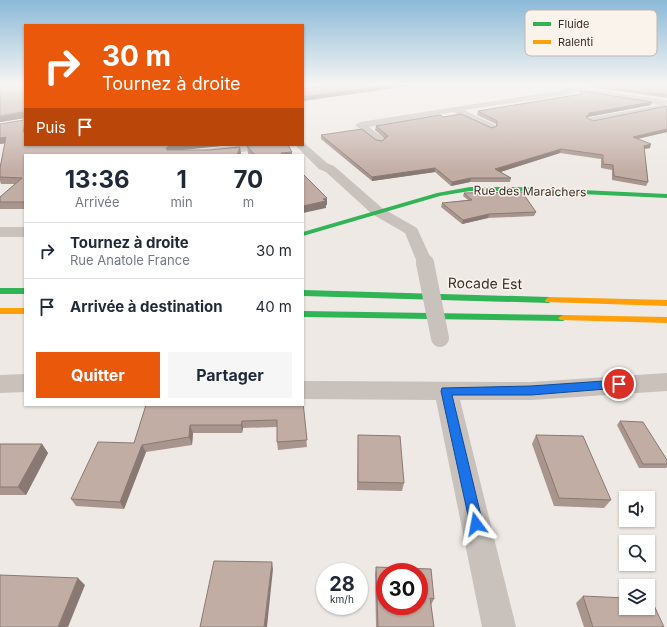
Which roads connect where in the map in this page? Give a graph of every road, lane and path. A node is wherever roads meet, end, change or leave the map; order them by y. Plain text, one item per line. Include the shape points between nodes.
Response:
1 (423, 114) edge
2 (465, 114) edge
3 (622, 114) edge
4 (591, 120) edge
5 (491, 127) edge
6 (382, 141) edge
7 (271, 146) edge
8 (301, 146) edge
9 (185, 154) edge
10 (667, 196) edge
11 (377, 211) junction
12 (0, 232) edge
13 (24, 232) edge
14 (304, 234) edge
15 (0, 291) edge
16 (24, 291) edge
17 (304, 293) edge
18 (667, 302) edge
19 (0, 310) edge
20 (24, 311) edge
21 (304, 314) edge
22 (667, 320) edge
23 (440, 338) dead end
24 (667, 382) edge
25 (24, 383) edge
26 (0, 384) edge
27 (304, 390) edge
28 (446, 391) junction
29 (499, 627) edge

1 - 6 street via 360,125
2 - 5 street
3 - 4 street
7 - 9 street
8 - 11 street via 322,166 330,168
10 - 11 main road, Rue des Maraîchers via 517,188 470,189 439,194
11 - 14 main road, Rue des Maraîchers
11 - 23 street, bridge via 412,231 425,263
12 - 13 street
15 - 16 main road
17 - 18 main road, Rocade Est
19 - 20 main road
21 - 22 main road
24 - 28 street via 531,391
25 - 26 street
27 - 28 street
28 - 29 street

